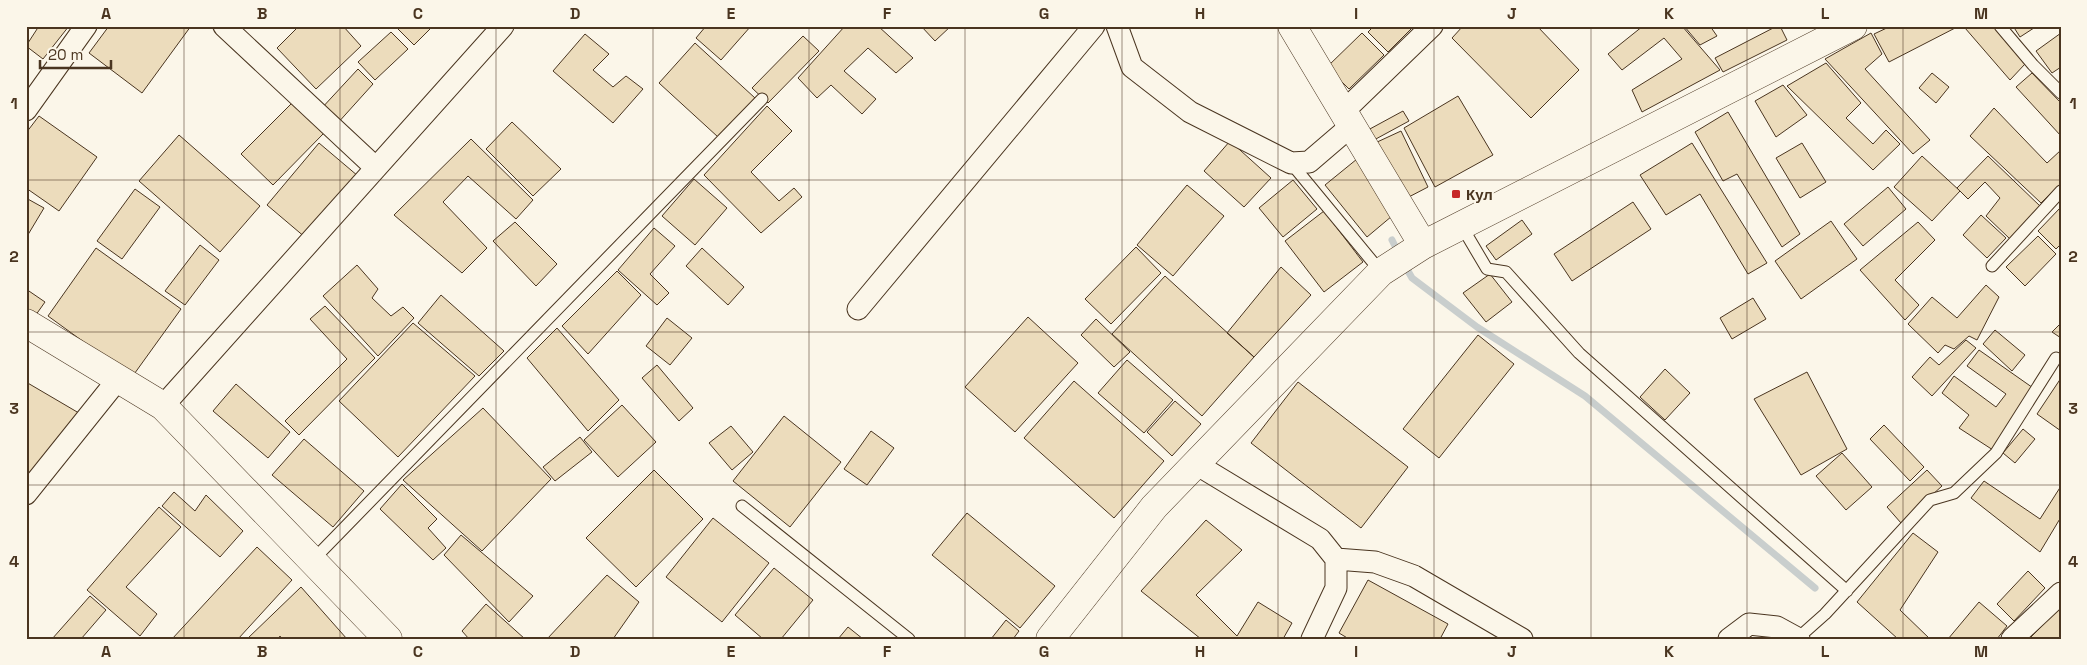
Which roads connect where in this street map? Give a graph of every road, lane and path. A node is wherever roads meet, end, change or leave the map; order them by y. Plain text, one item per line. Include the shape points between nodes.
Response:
1 (86, 26) edge
2 (224, 26) edge
3 (503, 26) edge
4 (1094, 26) edge
5 (1117, 26) edge
6 (1292, 26) edge
7 (1432, 26) edge
8 (1853, 26) edge
9 (2000, 26) edge
10 (2061, 94) edge
11 (762, 99) dead end
12 (26, 110) edge
13 (1347, 119) junction
14 (1291, 163) junction
15 (376, 168) junction
16 (2061, 191) edge
17 (1461, 226) junction
18 (1424, 245) junction
19 (1992, 266) dead end
20 (1381, 272) junction
21 (858, 309) dead end
22 (26, 324) edge
23 (2056, 358) dead end
24 (119, 378) junction
25 (163, 406) junction
26 (1196, 464) junction
27 (26, 494) edge
28 (742, 506) dead end
29 (1336, 559) junction
30 (312, 561) junction
31 (1846, 591) junction
32 (2061, 593) edge
33 (1799, 638) edge
34 (388, 639) edge
35 (909, 639) edge
36 (1050, 639) edge
37 (1312, 639) edge
38 (1522, 639) edge
39 (1729, 639) edge
40 (2012, 639) edge

1 - 12 street
2 - 15 street
3 - 15 street
4 - 21 street
5 - 14 street via 1132,67 1139,73 1190,112
6 - 13 street
7 - 13 street
8 - 17 street
9 - 10 lane
11 - 30 lane
13 - 14 street via 1309,162
13 - 18 street
14 - 20 lane
15 - 25 street
16 - 19 lane
17 - 18 street
17 - 31 lane via 1487,269 1506,272 1578,353
18 - 20 street
20 - 26 street
22 - 24 street
23 - 31 lane via 1996,453 1954,493 1930,500
24 - 25 street
24 - 27 street
25 - 30 street
26 - 29 street via 1320,539
26 - 36 street via 1154,507
28 - 35 lane
29 - 37 street via 1336,588
29 - 38 street via 1375,562 1414,576
30 - 34 street
31 - 33 lane
32 - 40 street
33 - 39 street via 1776,626 1749,624

